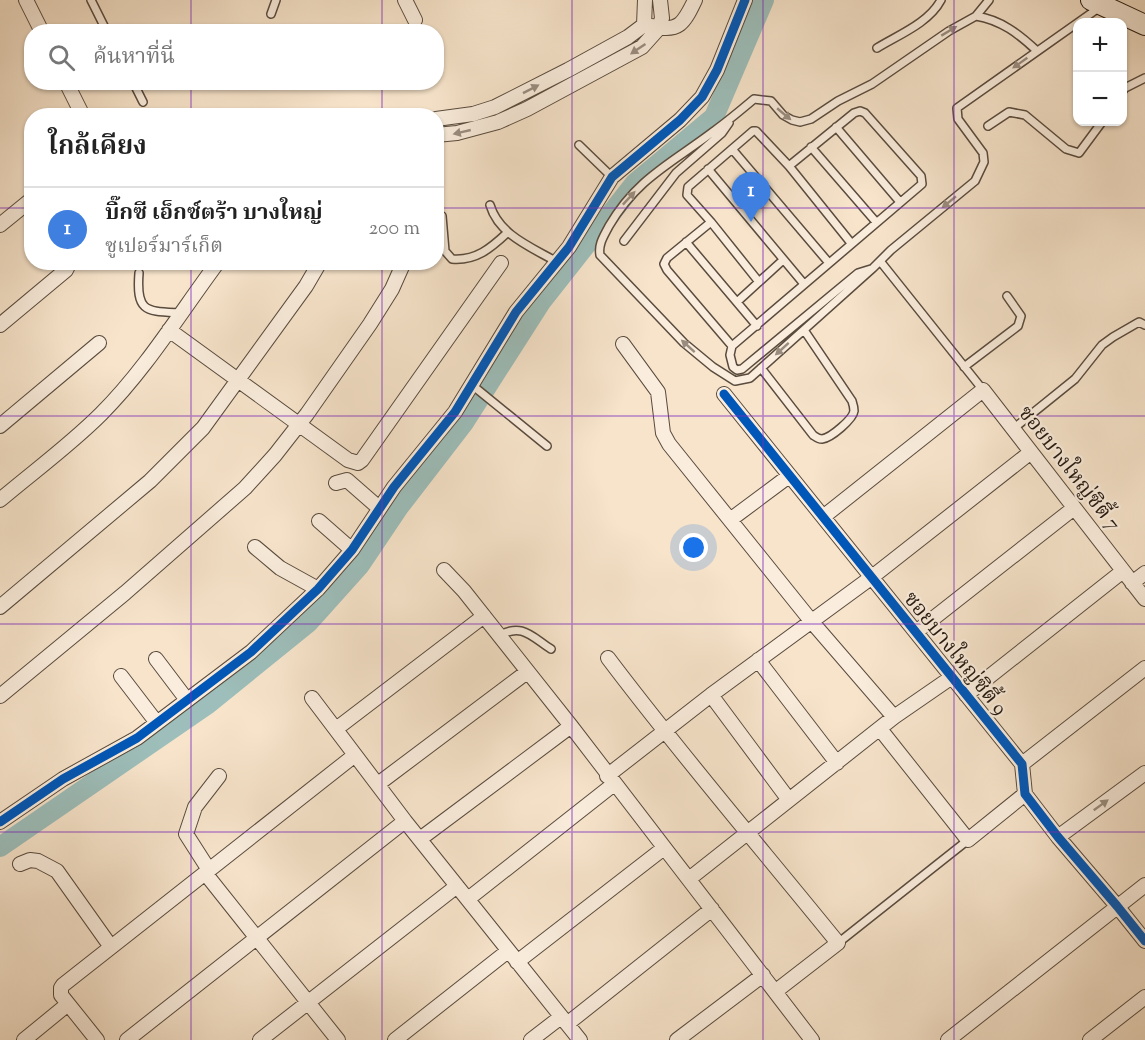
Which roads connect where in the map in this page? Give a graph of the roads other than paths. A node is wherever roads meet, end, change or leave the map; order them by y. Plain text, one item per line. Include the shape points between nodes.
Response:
1 (26, 0) edge
2 (91, 0) edge
3 (276, 0) edge
4 (405, 0) edge
5 (645, 0) edge
6 (660, 0) edge
7 (695, 0) edge
8 (745, 0) edge
9 (941, 0) edge
10 (988, 0) edge
11 (1096, 3) edge
12 (271, 14) dead end
13 (976, 16) junction
14 (415, 20) dead end
15 (38, 24) edge
16 (103, 24) edge
17 (644, 25) junction
18 (1145, 25) edge
19 (659, 28) junction
20 (877, 48) dead end
21 (1037, 51) junction
22 (1145, 78) edge
23 (1127, 87) edge
24 (70, 90) edge
25 (137, 90) edge
26 (143, 102) dead end
27 (78, 108) edge
28 (735, 115) junction
29 (444, 118) edge
30 (988, 126) dead end
31 (1099, 126) edge
32 (836, 127) junction
33 (444, 135) edge
34 (579, 145) dead end
35 (811, 147) junction
36 (732, 149) junction
37 (789, 166) junction
38 (708, 169) junction
39 (612, 177) junction
40 (900, 202) junction
41 (490, 205) dead end
42 (24, 206) edge
43 (711, 222) junction
44 (876, 222) junction
45 (0, 225) edge
46 (507, 232) junction
47 (444, 239) edge
48 (624, 241) dead end
49 (686, 242) junction
50 (851, 243) junction
51 (783, 260) junction
52 (880, 261) junction
53 (557, 262) junction
54 (501, 263) dead end
55 (829, 263) junction
56 (873, 268) junction
57 (66, 270) edge
58 (212, 270) edge
59 (315, 270) edge
60 (400, 270) edge
61 (140, 273) dead end
62 (759, 282) junction
63 (804, 284) junction
64 (1006, 296) dead end
65 (737, 302) junction
66 (181, 312) junction
67 (0, 325) edge
68 (1145, 325) edge
69 (757, 326) junction
70 (169, 330) junction
71 (804, 330) junction
72 (99, 343) dead end
73 (623, 344) dead end
74 (732, 346) junction
75 (964, 367) junction
76 (761, 368) junction
77 (240, 380) junction
78 (475, 388) junction
79 (983, 390) junction
80 (724, 394) dead end
81 (300, 424) junction
82 (0, 426) edge
83 (1013, 429) junction
84 (547, 446) dead end
85 (1031, 452) junction
86 (789, 476) junction
87 (336, 483) dead end
88 (0, 500) edge
89 (379, 508) junction
90 (1074, 508) junction
91 (823, 517) junction
92 (730, 520) junction
93 (319, 521) dead end
94 (255, 547) dead end
95 (352, 550) junction
96 (444, 570) dead end
97 (1123, 571) junction
98 (1145, 573) edge
99 (872, 577) junction
100 (1132, 583) junction
101 (318, 589) junction
102 (1145, 599) edge
103 (0, 607) edge
104 (484, 616) junction
105 (812, 622) junction
106 (916, 632) junction
107 (499, 636) junction
108 (551, 649) dead end
109 (156, 658) dead end
110 (608, 658) dead end
111 (758, 660) junction
112 (1145, 668) edge
113 (527, 672) junction
114 (121, 676) dead end
115 (952, 677) junction
116 (711, 695) junction
117 (966, 695) junction
118 (0, 696) edge
119 (312, 698) dead end
120 (187, 700) junction
121 (894, 717) junction
122 (157, 723) junction
123 (571, 726) junction
124 (336, 729) junction
125 (880, 729) junction
126 (664, 731) junction
127 (355, 755) junction
128 (837, 763) junction
129 (1022, 764) junction
130 (1145, 773) edge
131 (219, 776) dead end
132 (611, 780) junction
133 (378, 784) junction
134 (1025, 794) junction
135 (789, 800) junction
136 (405, 821) junction
137 (0, 822) edge
138 (749, 832) junction
139 (1058, 837) junction
140 (420, 839) junction
141 (968, 840) junction
142 (664, 848) junction
143 (20, 864) dead end
144 (207, 871) junction
145 (688, 879) junction
146 (1145, 885) edge
147 (457, 886) junction
148 (468, 899) junction
149 (1117, 906) junction
150 (712, 909) junction
151 (256, 938) junction
152 (1145, 941) edge
153 (838, 943) junction
154 (111, 947) junction
155 (512, 957) junction
156 (763, 975) junction
157 (776, 991) junction
158 (1145, 997) edge
159 (309, 1002) junction
160 (68, 1004) junction
161 (564, 1020) junction
162 (263, 1039) edge
163 (809, 1039) edge
164 (24, 1040) edge
165 (97, 1040) edge
166 (127, 1040) edge
167 (338, 1040) edge
168 (395, 1040) edge
169 (531, 1040) edge
170 (580, 1040) edge
171 (677, 1040) edge
172 (948, 1040) edge
173 (1090, 1040) edge

1 - 15 street
2 - 16 lane
3 - 12 lane
4 - 14 street
5 - 17 street
6 - 19 street
7 - 19 street via 681,25
8 - 39 street via 702,97
9 - 20 lane via 923,20
10 - 13 lane
11 - 18 main road
11 - 21 lane
13 - 21 lane via 1008,27
28 -> 13 lane via 754,99 764,99 792,120 811,119
17 - 19 street
29 -> 17 street via 495,107 579,65
19 -> 33 street via 642,47 527,109 498,122
21 -> 52 lane via 957,108 958,119 983,153 984,162 975,181
22 - 23 lane
24 - 27 street
25 - 26 lane
28 - 48 lane via 722,133 676,173
76 -> 28 lane via 750,378 735,381 713,367 684,343 600,255 599,248 621,207 644,181
30 - 31 lane via 1009,112 1025,115 1066,149 1078,153
32 - 35 lane
32 - 40 lane
32 - 40 lane via 854,112 865,113 921,176 922,184
34 - 39 lane
35 - 37 lane
35 - 44 lane
36 - 37 lane via 756,131
36 - 38 lane
36 - 55 lane
37 - 50 lane
38 - 43 lane via 686,191
38 - 51 lane
39 - 53 street
40 - 44 lane
41 - 46 lane
42 - 45 street
43 - 49 lane
43 - 62 lane
44 - 50 lane
46 - 47 lane via 479,255 452,259 445,251
46 - 53 lane
49 - 65 lane
49 - 74 lane via 664,264
50 - 55 lane
51 - 62 lane
51 - 63 lane
52 - 56 lane
52 - 75 lane
53 - 78 street via 516,312
54 - 81 street via 362,460 348,460
55 - 63 lane
56 - 71 lane
56 - 74 lane via 858,273 742,369 733,367
57 - 67 street
58 - 66 street
59 - 77 street
60 - 81 street via 392,289
61 - 66 lane via 138,294 143,305 158,312
62 - 65 lane
63 - 69 lane
64 - 75 lane via 1022,316 1018,326
65 - 69 lane
66 - 70 street
68 - 83 lane via 1139,322 1102,345 1075,379
69 - 74 lane
70 - 77 street
70 - 88 street via 100,416
71 -> 76 lane
71 - 76 lane via 852,401 855,409 841,428 824,439 813,435
72 - 82 street
73 - 92 street via 658,392 663,433 669,444
75 - 79 lane
77 - 81 street
77 - 103 street via 204,428 150,481
78 - 84 lane
78 - 89 street
79 - 83 street, ซอยบางใหญ่ซิตี้ 7
79 - 91 street
80 - 86 street, ซอยบางใหญ่ซิตี้ 9
81 - 118 street via 245,488 194,535
83 - 85 street, ซอยบางใหญ่ซิตี้ 7
85 - 90 street, ซอยบางใหญ่ซิตี้ 7
85 - 99 street
86 - 91 street, ซอยบางใหญ่ซิตี้ 9
86 - 92 street
87 - 89 street via 353,483
89 - 95 street
90 - 97 street, ซอยบางใหญ่ซิตี้ 7
90 - 106 street
91 - 99 street, ซอยบางใหญ่ซิตี้ 9
92 - 105 street
93 - 95 street
94 - 101 street via 280,568
95 - 101 street
96 - 104 street
97 - 100 street, ซอยบางใหญ่ซิตี้ 7
97 - 117 street
98 - 100 street
99 - 105 street
99 - 106 street, ซอยบางใหญ่ซิตี้ 9
100 - 102 street, ซอยบางใหญ่ซิตี้ 7
101 - 120 street via 251,652
104 - 107 street
104 - 124 street
105 - 111 street
105 - 121 street
106 - 115 street, ซอยบางใหญ่ซิตี้ 9
107 - 108 lane via 515,629
107 - 113 street
109 - 120 street
110 - 126 street
111 - 116 street
111 - 128 street
112 - 129 street
113 - 123 street
113 - 133 street
114 - 122 street
115 - 117 street, ซอยบางใหญ่ซิตี้ 9
115 - 121 street
116 - 126 street
116 - 135 street
117 - 129 street, ซอยบางใหญ่ซิตี้ 9
119 - 124 street
120 - 122 street
121 - 125 street
122 - 137 street
123 - 132 street
123 - 140 street
124 - 127 street
125 - 128 street
125 - 141 street
126 - 132 street
126 - 138 street
127 - 133 street
127 - 144 street
128 - 135 street
129 - 134 street
139 -> 130 street
131 - 144 street via 195,807 186,834
132 - 142 street
132 - 148 street
133 - 136 street
134 - 139 street
134 - 141 street
135 - 138 street
136 - 140 street
136 - 151 street
138 - 145 street
138 - 153 street
139 - 149 street
140 - 147 street
141 - 153 lane
142 - 145 street
142 - 155 street
143 - 154 street via 38,861 57,871
144 - 151 street
144 - 154 street
145 - 150 street
146 - 149 street
147 - 148 street
147 - 159 street
148 - 155 street
149 - 152 street
149 - 172 street
150 - 156 street
150 - 161 street
151 - 159 street
151 - 166 street
153 - 157 street
154 - 160 street via 63,985 61,991
155 - 161 street
155 - 168 street
156 - 157 street
156 - 171 street
157 - 163 street
158 - 173 street
159 - 162 street
159 - 167 street
160 - 164 street
160 - 165 street
161 - 169 street
161 - 170 street

